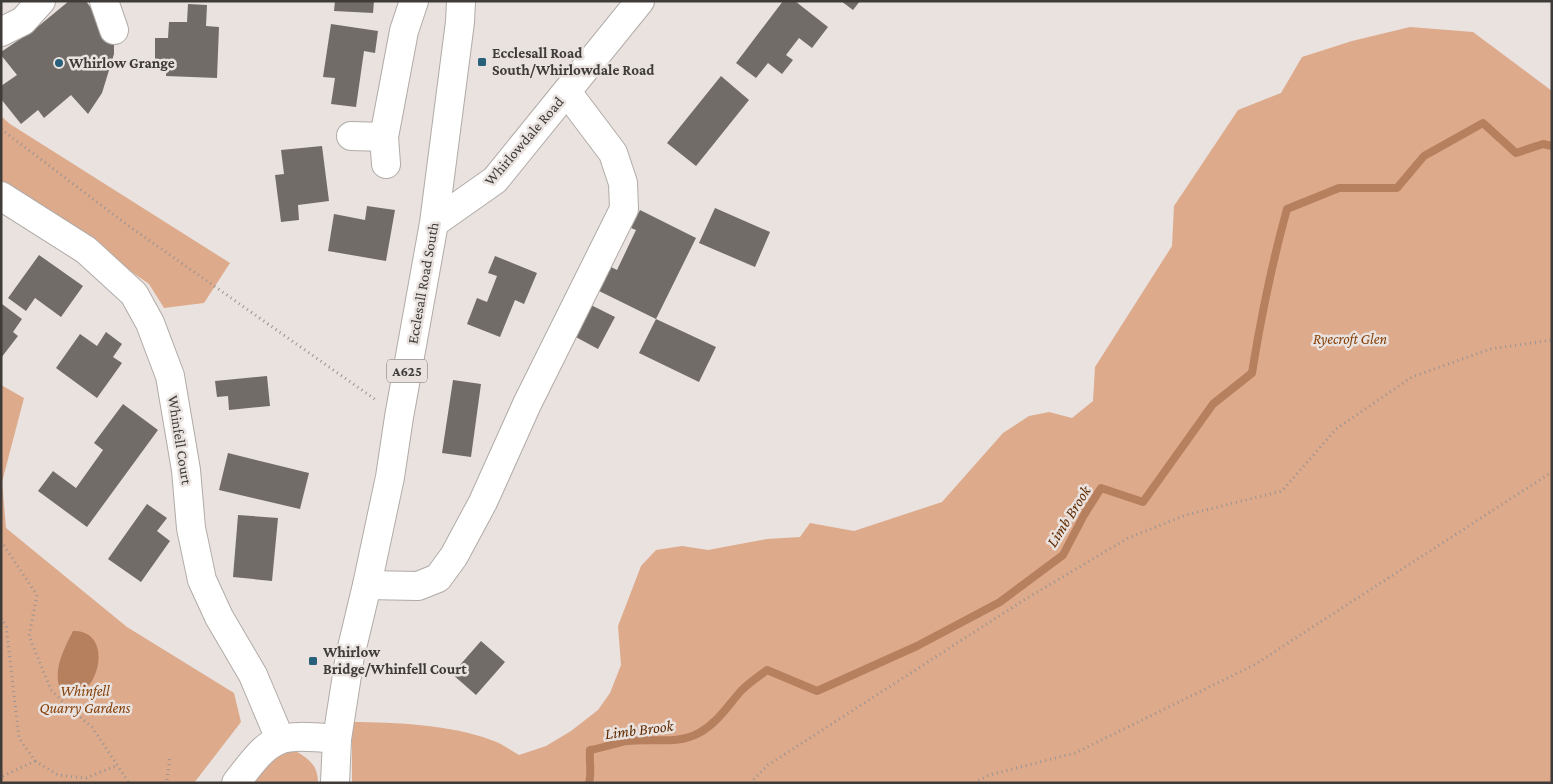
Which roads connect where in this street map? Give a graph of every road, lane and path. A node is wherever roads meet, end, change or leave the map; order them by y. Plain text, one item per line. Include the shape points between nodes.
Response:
1 (41, 1) edge
2 (104, 1) edge
3 (414, 1) edge
4 (461, 1) edge
5 (640, 1) edge
6 (114, 30) dead end
7 (1, 32) edge
8 (567, 92) junction
9 (1, 129) edge
10 (351, 136) dead end
11 (384, 137) junction
12 (386, 164) dead end
13 (1, 196) edge
14 (434, 223) junction
15 (1552, 340) edge
16 (399, 416) junction
17 (1552, 472) edge
18 (1, 541) edge
19 (368, 585) junction
20 (1, 618) edge
21 (280, 739) junction
22 (337, 739) junction
23 (170, 757) dead end
24 (35, 761) junction
25 (118, 765) junction
26 (1, 778) edge
27 (129, 783) edge
28 (163, 783) edge
29 (236, 783) edge
30 (335, 783) edge
31 (750, 783) edge
32 (974, 783) edge

1 - 7 main road via 23,21
2 - 6 main road
3 - 11 main road via 404,31
4 - 14 main road, Ecclesall Road South / A625
5 - 8 main road, Whirlowdale Road
8 - 14 main road, Whirlowdale Road via 494,180
8 - 19 main road via 613,154 623,183 624,209 454,556 438,578 418,586
9 - 16 path via 126,224
10 - 11 main road
11 - 12 main road
13 - 21 main road, Whinfell Court via 86,250 134,294 150,323 170,376 186,470 191,528 202,580 219,617 253,675
14 - 16 main road, Ecclesall Road South / A625
15 - 31 path via 1490,349 1412,376 1336,429 1282,491 1186,516 1128,538 1024,600 768,764
16 - 19 main road, Ecclesall Road South / A625
17 - 32 path via 1254,665 1075,753 989,775
18 - 25 path via 37,595 29,636 51,690 92,727
19 - 22 main road, Ecclesall Road South / A625 via 350,656
20 - 24 path via 6,625 18,738
21 - 22 main road via 296,736
21 - 29 main road via 258,754
22 - 30 main road, Ecclesall Road South / A625
23 - 28 path via 167,780
24 - 25 path via 58,774 86,778
24 - 26 path
25 - 27 path

